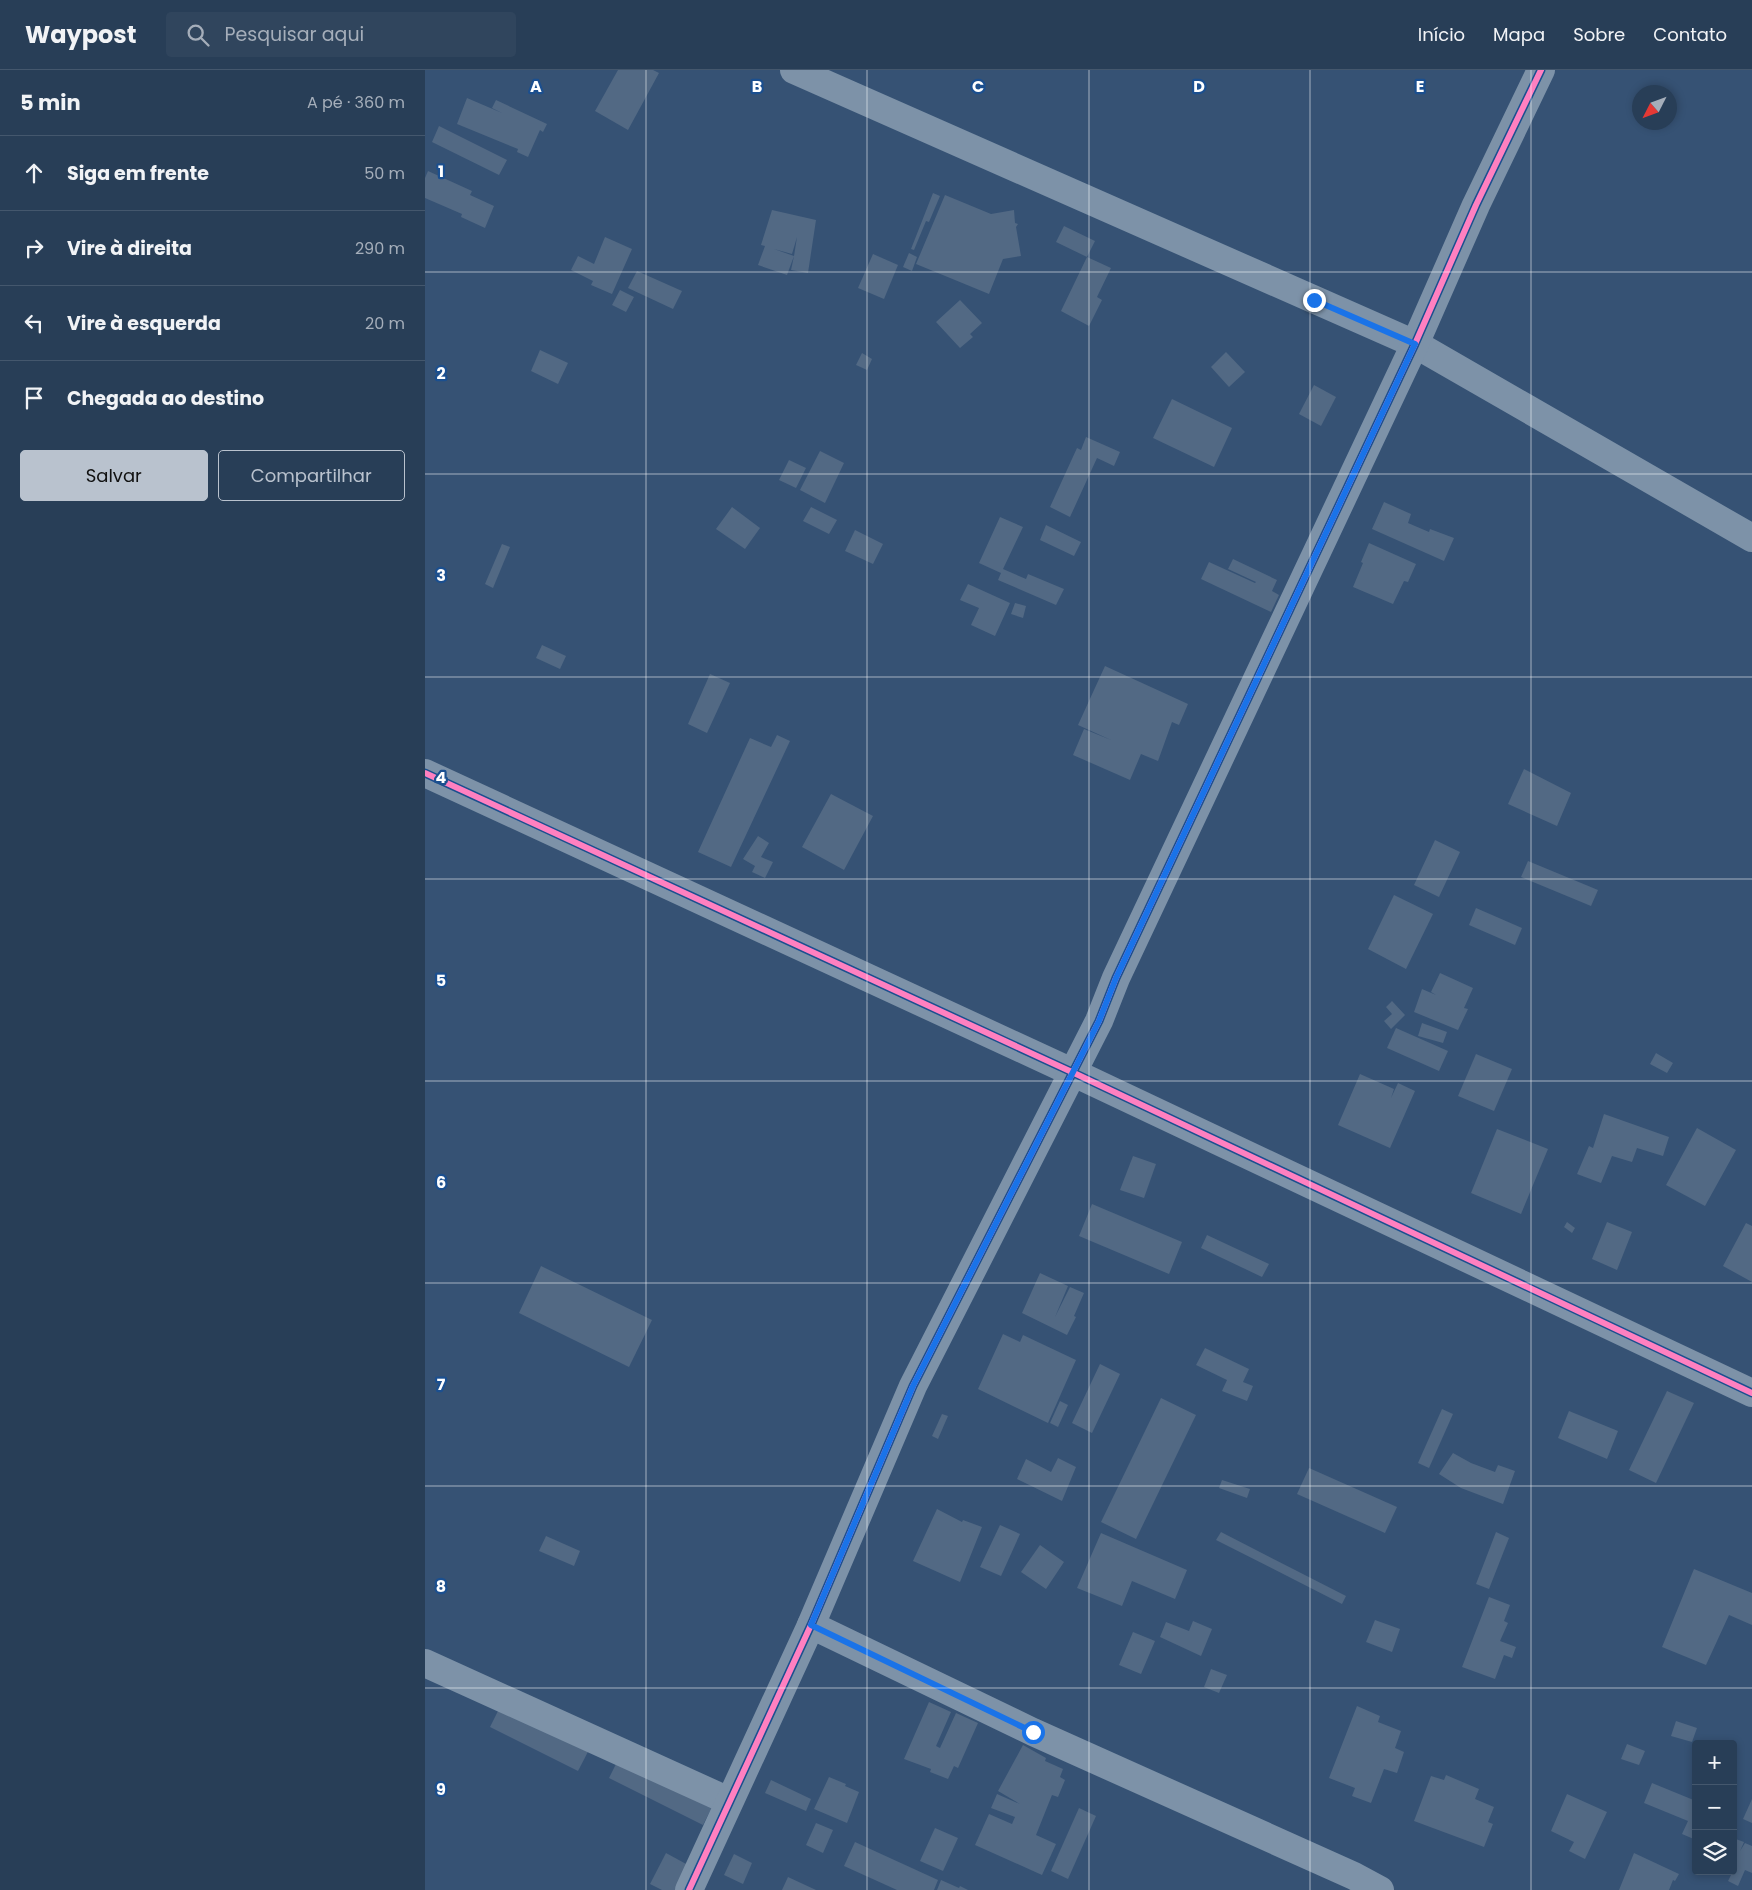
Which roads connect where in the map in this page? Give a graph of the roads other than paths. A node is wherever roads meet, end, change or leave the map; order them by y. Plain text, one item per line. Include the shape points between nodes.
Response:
1 (794, 70) edge
2 (1541, 70) edge
3 (1415, 344) junction
4 (1752, 538) edge
5 (425, 773) edge
6 (1074, 1073) junction
7 (1752, 1393) edge
8 (811, 1625) junction
9 (425, 1664) edge
10 (729, 1801) junction
11 (689, 1890) edge
12 (1380, 1890) edge

1 - 3 street
2 - 3 street via 1476,205
3 - 4 street
3 - 6 street
5 - 6 street
6 - 7 street
6 - 8 street via 913,1386
8 - 10 street
8 - 12 street via 1033,1732
9 - 10 street
10 - 11 street

